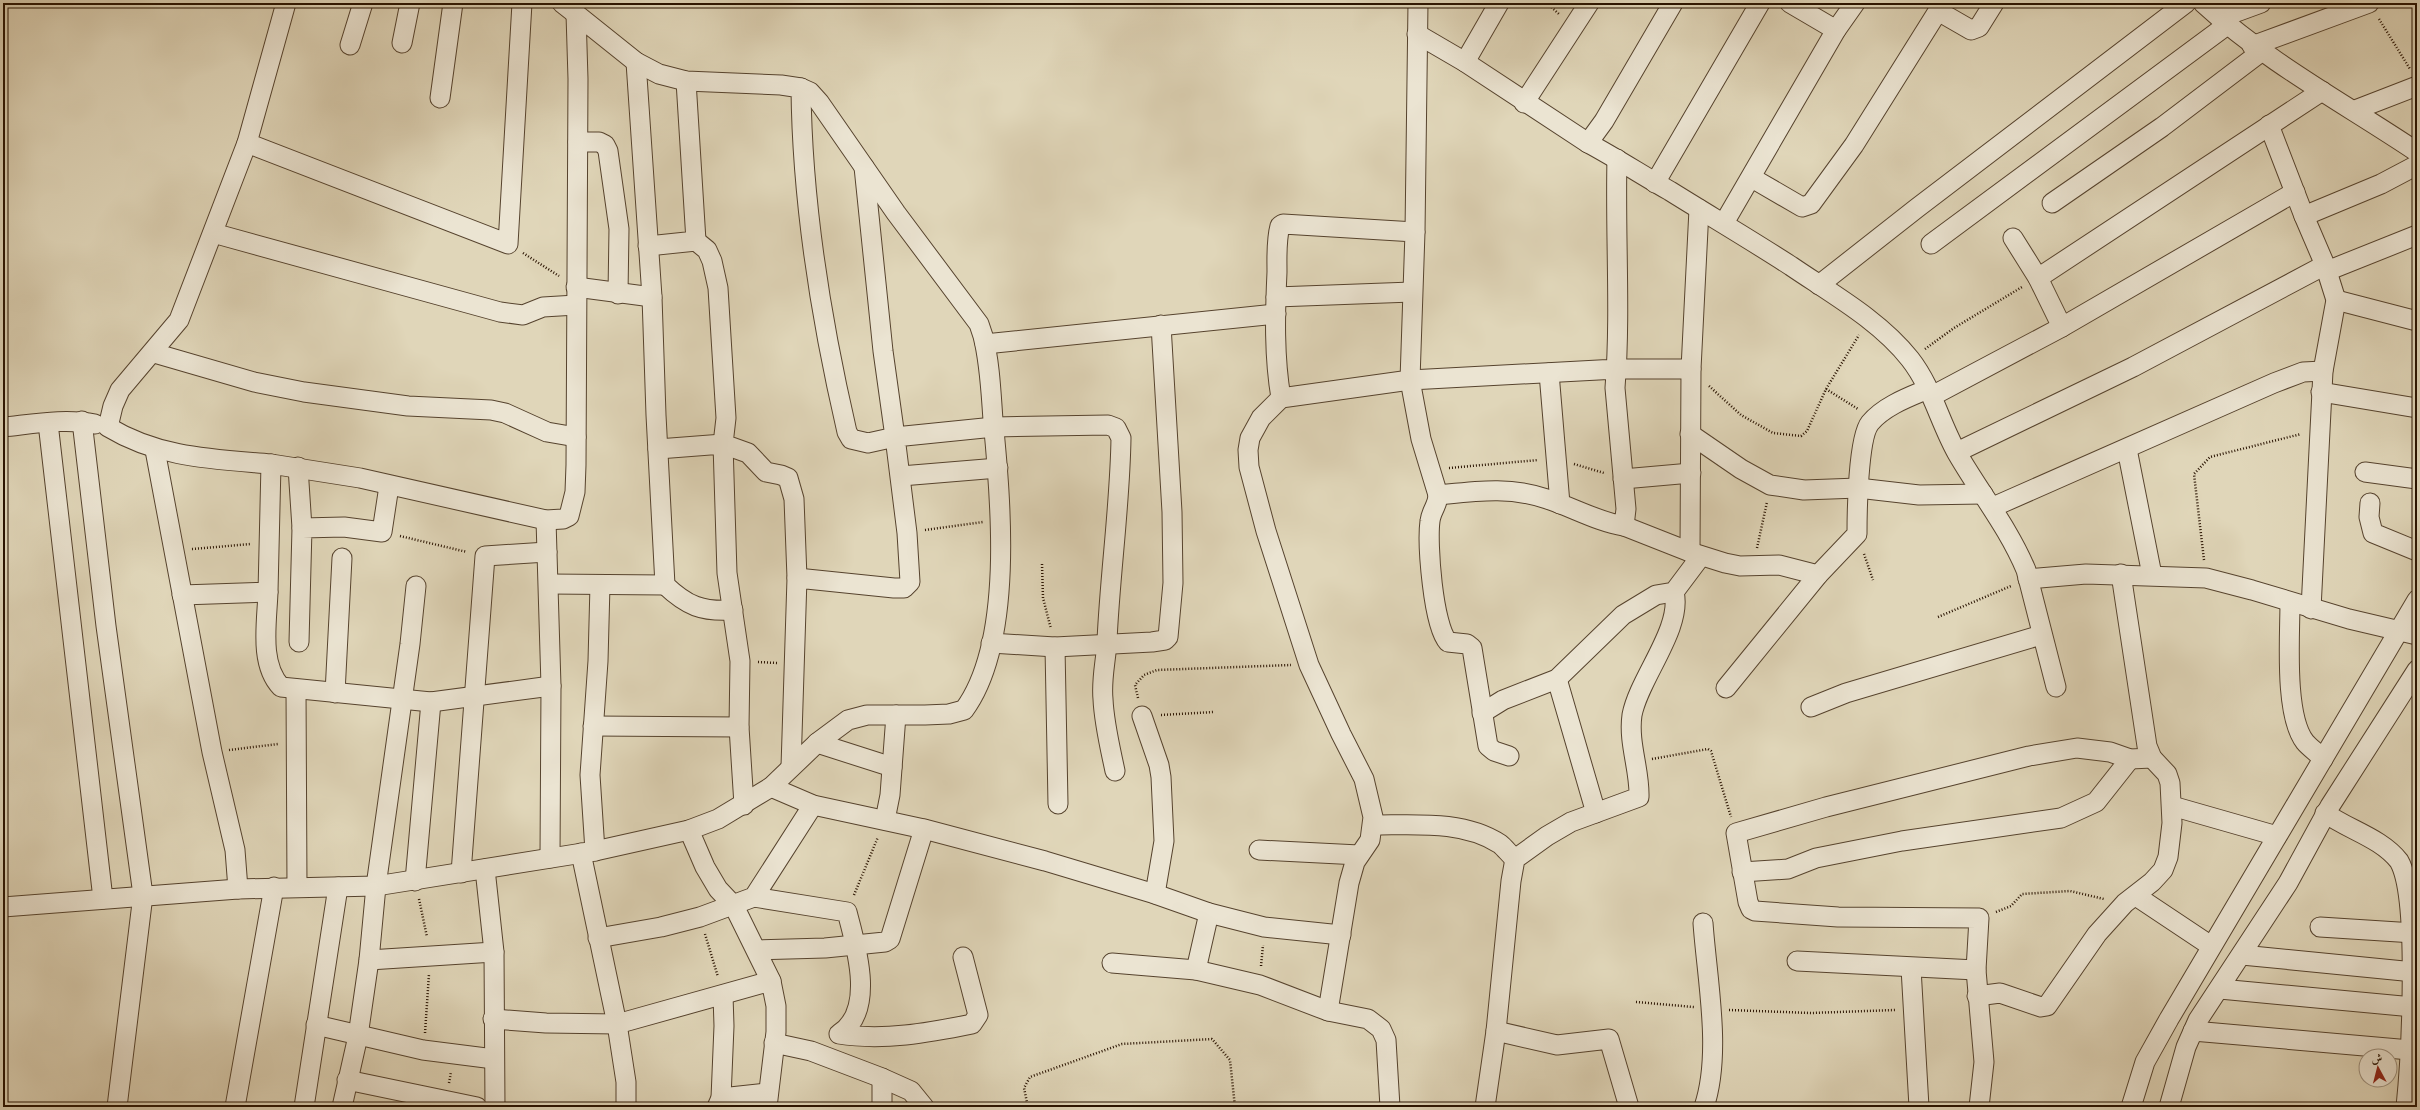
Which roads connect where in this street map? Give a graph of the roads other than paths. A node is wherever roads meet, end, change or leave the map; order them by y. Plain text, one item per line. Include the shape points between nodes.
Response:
1 (286, 3) edge
2 (363, 3) edge
3 (410, 3) edge
4 (453, 3) edge
5 (522, 3) edge
6 (1418, 3) edge
7 (1499, 3) edge
8 (1589, 3) edge
9 (1673, 3) edge
10 (1760, 3) edge
11 (1790, 3) edge
12 (1855, 3) edge
13 (1994, 3) edge
14 (2186, 3) edge
15 (2203, 3) edge
16 (2261, 3) edge
17 (2369, 3) edge
18 (1941, 7) edge
19 (569, 8) edge
20 (2224, 22) junction
21 (1836, 30) junction
22 (1417, 34) junction
23 (402, 43) dead end
24 (350, 45) dead end
25 (2257, 49) junction
26 (636, 62) junction
27 (1465, 62) junction
28 (2415, 79) edge
29 (686, 81) junction
30 (801, 88) junction
31 (2322, 91) junction
32 (440, 98) dead end
33 (1524, 103) junction
34 (2355, 110) junction
35 (2269, 125) junction
36 (578, 142) junction
37 (247, 143) junction
38 (1588, 143) junction
39 (2417, 152) edge
40 (1617, 159) junction
41 (2417, 165) edge
42 (864, 167) junction
43 (1752, 178) junction
44 (1655, 183) junction
45 (2295, 192) junction
46 (2052, 203) dead end
47 (1699, 209) junction
48 (2304, 216) junction
49 (1724, 222) junction
50 (1415, 232) junction
51 (213, 233) junction
52 (2417, 235) edge
53 (2013, 238) dead end
54 (696, 241) junction
55 (1931, 244) dead end
56 (648, 246) junction
57 (2326, 268) junction
58 (2038, 278) junction
59 (1819, 285) junction
60 (1412, 292) junction
61 (618, 294) junction
62 (576, 296) junction
63 (652, 297) junction
64 (2336, 300) junction
65 (1276, 306) junction
66 (2417, 320) edge
67 (1161, 326) junction
68 (2062, 326) junction
69 (986, 344) junction
70 (154, 353) junction
71 (1617, 369) junction
72 (1691, 369) junction
73 (2323, 371) junction
74 (1549, 372) junction
75 (1410, 380) junction
76 (2322, 392) junction
77 (1930, 393) junction
78 (1281, 398) junction
79 (2417, 408) edge
80 (82, 421) junction
81 (48, 423) junction
82 (3, 427) edge
83 (108, 427) junction
84 (994, 427) junction
85 (1690, 434) junction
86 (576, 437) junction
87 (895, 437) junction
88 (723, 444) junction
89 (658, 449) junction
90 (2127, 449) junction
91 (155, 450) junction
92 (1957, 452) junction
93 (271, 464) junction
94 (298, 467) junction
95 (998, 468) junction
96 (2365, 472) dead end
97 (1691, 474) junction
98 (901, 476) junction
99 (1623, 479) junction
100 (2417, 479) edge
101 (389, 486) junction
102 (1858, 488) junction
103 (1438, 495) junction
104 (1988, 501) junction
105 (2370, 503) dead end
106 (1560, 504) junction
107 (546, 520) junction
108 (1624, 526) junction
109 (302, 528) junction
110 (2417, 551) edge
111 (548, 552) junction
112 (1696, 554) junction
113 (342, 558) dead end
114 (2121, 574) junction
115 (1818, 575) junction
116 (2152, 575) junction
117 (797, 578) junction
118 (2028, 580) junction
119 (549, 584) junction
120 (600, 585) junction
121 (666, 585) junction
122 (416, 586) dead end
123 (268, 592) junction
124 (1674, 592) junction
125 (182, 595) junction
126 (2417, 600) edge
127 (2290, 602) junction
128 (2311, 609) junction
129 (733, 610) junction
130 (2407, 633) edge
131 (2041, 635) junction
132 (299, 642) dead end
133 (991, 643) junction
134 (1107, 644) junction
135 (1055, 647) junction
136 (2417, 670) edge
137 (1557, 679) junction
138 (551, 686) junction
139 (2056, 687) dead end
140 (1726, 688) dead end
141 (296, 689) junction
142 (335, 693) junction
143 (474, 698) junction
144 (400, 700) junction
145 (431, 702) junction
146 (1811, 708) dead end
147 (1482, 713) junction
148 (896, 715) junction
149 (1142, 716) road end
150 (593, 726) junction
151 (739, 727) junction
152 (817, 743) junction
153 (1509, 756) dead end
154 (2152, 758) junction
155 (2130, 759) junction
156 (2323, 759) junction
157 (791, 767) junction
158 (892, 767) junction
159 (1115, 771) dead end
160 (771, 787) junction
161 (1058, 804) dead end
162 (744, 805) junction
163 (813, 805) junction
164 (2172, 806) junction
165 (1596, 813) junction
166 (2325, 813) junction
167 (885, 820) junction
168 (1373, 825) junction
169 (924, 829) junction
170 (689, 830) junction
171 (2277, 836) junction
172 (1259, 850) dead end
173 (588, 852) junction
174 (1359, 855) junction
175 (550, 858) junction
176 (1516, 860) junction
177 (485, 869) junction
178 (1742, 872) junction
179 (461, 873) junction
180 (416, 881) junction
181 (376, 886) junction
182 (274, 887) junction
183 (297, 887) junction
184 (338, 887) junction
185 (238, 889) junction
186 (1155, 894) junction
187 (143, 895) junction
188 (754, 897) junction
189 (103, 899) junction
190 (2130, 900) junction
191 (2415, 901) edge
192 (734, 906) junction
193 (3, 907) edge
194 (1209, 913) junction
195 (1703, 923) dead end
196 (2320, 927) dead end
197 (2414, 933) junction
198 (1340, 935) junction
199 (598, 938) junction
200 (856, 945) junction
201 (2211, 946) junction
202 (757, 950) junction
203 (494, 952) junction
204 (2242, 955) junction
205 (963, 957) dead end
206 (369, 960) junction
207 (1797, 961) dead end
208 (1112, 963) dead end
209 (1911, 968) junction
210 (1196, 970) junction
211 (1976, 970) junction
212 (2414, 972) junction
213 (771, 981) junction
214 (2220, 989) junction
215 (723, 995) junction
216 (1977, 996) junction
217 (2413, 1007) junction
218 (1328, 1011) junction
219 (493, 1019) junction
220 (617, 1024) junction
221 (316, 1025) junction
222 (1496, 1031) junction
223 (2192, 1031) junction
224 (839, 1034) junction
225 (358, 1036) junction
226 (774, 1043) junction
227 (2410, 1050) junction
228 (811, 1051) junction
229 (494, 1059) junction
230 (2413, 1075) edge
231 (882, 1078) junction
232 (347, 1080) junction
233 (768, 1100) edge
234 (719, 1102) edge
235 (117, 1107) edge
236 (235, 1107) edge
237 (304, 1107) edge
238 (342, 1107) edge
239 (477, 1107) edge
240 (495, 1107) edge
241 (626, 1107) edge
242 (882, 1107) edge
243 (924, 1107) edge
244 (1390, 1107) edge
245 (1484, 1107) edge
246 (1629, 1107) edge
247 (1704, 1107) edge
248 (1919, 1107) edge
249 (1979, 1107) edge
250 (2131, 1107) edge
251 (2169, 1107) edge
252 (2406, 1107) edge

1 - 37 street
2 - 24 street
3 - 23 street
4 - 32 street
5 - 37 street via 508,244
6 - 22 street
7 - 27 street
8 - 33 street
9 - 38 street via 1604,121
10 - 44 street
11 - 21 street
12 - 21 street
13 - 18 street via 1979,27 1971,30
14 - 59 street
15 - 20 street
16 - 20 street
17 - 25 street
18 - 43 street via 1854,145 1811,204 1802,207
19 - 26 street
19 - 36 street
20 - 25 street
20 - 55 street
21 - 43 street
22 - 27 street
22 - 50 street
25 - 31 street
25 - 46 street via 2162,127
26 - 29 street via 659,74
26 - 56 street
27 - 33 street
28 - 34 street
29 - 30 street
29 - 54 street
30 - 42 street via 810,92 819,102
30 - 87 street via 804,160 822,312 847,432 851,439 868,443
31 - 34 street
31 - 35 street
33 - 38 street
34 - 39 street
35 - 45 street
35 - 58 street
36 - 61 street via 598,142 605,145 608,151 619,229
36 - 62 street
37 - 51 street
38 - 40 street
40 - 44 street
40 - 71 street
41 - 48 street via 2368,190
42 - 69 street via 978,324
42 - 87 street via 883,351
43 - 49 street
44 - 47 street
45 - 48 street
45 - 68 street
47 - 49 street
47 - 72 street
48 - 57 street
49 - 59 street
50 - 60 street
50 - 65 street via 1283,224 1279,231
51 - 62 street via 500,312 523,315
51 - 70 street via 179,320
52 - 57 street via 2353,263
53 - 58 street
54 - 56 street
54 - 88 street via 710,255 718,288 726,418
56 - 63 street
57 - 64 street
57 - 92 street via 2133,367
58 - 68 street
59 - 77 street via 1869,320 1911,360
60 - 65 street
60 - 75 street
61 - 62 street
61 - 63 street
62 - 86 street
63 - 89 street
64 - 66 street
64 - 73 street
65 - 67 street
65 - 78 street via 1277,363
67 - 69 street
67 - 134 street via 1172,512 1173,583 1169,635 1164,640
68 - 77 street
69 - 84 street
70 - 83 street via 120,390
70 - 86 street via 254,382 304,392 408,406 491,410 505,413 547,432
71 - 72 street
71 - 74 street
71 - 99 street via 1615,388
72 - 85 street
73 - 76 street
73 - 90 street via 2312,370 2291,376
74 - 75 street
74 - 106 street
75 - 78 street
75 - 103 street via 1421,439
76 - 79 street
76 - 128 street
77 - 92 street
77 - 102 street via 1903,400 1874,418 1866,429
78 - 168 street via 1261,418 1250,438 1249,467 1266,531 1309,665 1364,778 1372,808
80 - 81 street
80 - 83 street
80 - 187 street via 106,626
81 - 82 street
81 - 189 street
83 - 91 street via 129,440
84 - 87 street
84 - 95 street
84 - 134 street via 1108,425 1119,432 1116,543 1109,584
85 - 97 street
85 - 102 street via 1741,469 1770,485 1804,490
86 - 107 street via 575,492 572,509 569,516 563,519
87 - 98 street
88 - 89 street
88 - 117 street via 748,453 766,472 788,478 794,499
88 - 129 street via 727,572
89 - 121 street
90 - 104 street
90 - 116 street
91 - 93 street via 219,460
91 - 125 street
92 - 104 street
93 - 94 street
93 - 123 street
94 - 101 street
94 - 109 street
95 - 98 street
95 - 133 street via 1001,575
96 - 100 street
97 - 99 street
97 - 112 street
98 - 117 street via 911,580 904,588
99 - 108 street via 1626,516
101 - 107 street
101 - 109 street via 382,532 344,527
102 - 104 street
102 - 115 street via 1857,534
103 - 106 street via 1500,489 1539,496
103 - 147 street via 1438,505 1430,522 1433,590 1437,616 1448,642 1467,644 1472,648
104 - 118 street via 2019,553
105 - 110 street via 2369,517 2373,533
106 - 108 street
107 - 111 street
108 - 112 street
109 - 132 street
111 - 119 street
111 - 143 street via 485,556
112 - 115 street via 1725,563 1779,565
112 - 124 street
113 - 142 street
114 - 116 street
114 - 118 street via 2062,575
114 - 154 street via 2145,738
115 - 140 street
116 - 127 street via 2206,578
117 - 157 street
118 - 131 street
119 - 120 street
119 - 138 street
120 - 121 street
120 - 150 street
121 - 129 street via 686,602 698,608 707,611
122 - 144 street via 410,644
123 - 125 street
123 - 141 street via 266,650 270,667 274,680 281,687
124 - 137 street via 1656,595 1623,615
124 - 165 street via 1676,611 1632,715 1638,799
125 - 185 street via 212,752 235,850
126 - 130 street
127 - 128 street
127 - 156 street via 2290,668 2294,714 2305,742
128 - 130 street
129 - 151 street via 740,661
130 - 156 street
131 - 139 street
131 - 146 street via 1846,692
133 - 135 street
133 - 148 street via 977,689 964,710 949,714
134 - 135 street
134 - 159 street via 1102,698
135 - 161 street
136 - 166 street
137 - 147 street via 1503,700
137 - 165 street
138 - 143 street
138 - 175 street
141 - 142 street
141 - 183 street
142 - 144 street
143 - 145 street
143 - 179 street
144 - 145 street
144 - 181 street
145 - 180 street
147 - 153 street via 1488,746
148 - 152 street via 856,717
148 - 158 street
149 - 186 street via 1161,777 1164,841
150 - 151 street
150 - 173 street
151 - 162 street
152 - 157 street
152 - 158 street
154 - 155 street
154 - 164 street via 2166,774 2170,783
155 - 178 street via 2096,802 2061,818 1902,841 1816,858 1788,869
155 - 178 street via 2110,752 2077,748 2029,756 1826,807 1736,833
156 - 171 street
157 - 160 street
158 - 167 street
160 - 162 street
160 - 163 street
162 - 170 street
163 - 167 street
163 - 188 street
164 - 171 street
164 - 190 street via 2168,857 2163,870
165 - 176 street via 1571,822 1546,836
166 - 191 street via 2390,852 2407,876
166 - 204 street via 2288,883
167 - 169 street
168 - 174 street via 1370,840
168 - 176 street via 1443,826 1470,832 1500,845
169 - 186 street via 1045,860
169 - 200 street via 892,937 885,942
170 - 173 street
170 - 192 street via 718,889
171 - 201 street
172 - 174 street
173 - 175 street
173 - 199 street
174 - 198 street via 1349,883
175 - 177 street
176 - 222 street via 1511,881
177 - 179 street
177 - 203 street
178 - 211 street via 1750,909 1759,912 1904,919 1979,918
179 - 180 street
180 - 181 street
181 - 184 street
181 - 206 street
182 - 183 street
182 - 185 street
182 - 236 street
183 - 184 street
184 - 221 street
185 - 187 street
186 - 194 street
187 - 189 street
187 - 235 street
188 - 192 street
188 - 200 street via 847,912
189 - 193 street
190 - 201 street
190 - 216 street via 2097,934 2047,1006 2000,994
191 - 197 street
192 - 199 street via 661,927
192 - 202 street
194 - 198 street via 1264,927
194 - 210 street
195 - 247 street via 1713,1047 1712,1074
196 - 197 street
197 - 212 street
198 - 218 street
199 - 220 street
200 - 202 street
200 - 224 street via 861,978 856,1010 851,1024
201 - 250 street via 2145,1062
202 - 213 street
203 - 206 street
203 - 219 street
204 - 212 street
204 - 214 street
205 - 224 street via 978,1015 972,1024 913,1034 856,1037
206 - 225 street
207 - 209 street
208 - 210 street
209 - 211 street
209 - 248 street
210 - 218 street via 1260,985
211 - 216 street
212 - 217 street
213 - 215 street
213 - 226 street via 776,1006
214 - 217 street
214 - 223 street
215 - 220 street
215 - 234 street via 724,1026
216 - 249 street via 1984,1062
217 - 227 street
218 - 244 street via 1368,1019 1381,1029 1387,1044
219 - 220 street
219 - 229 street
220 - 241 street via 626,1082
221 - 225 street
221 - 237 street
222 - 245 street
222 - 246 street via 1557,1045 1609,1039
223 - 227 street
223 - 251 street
224 - 228 street
225 - 229 street via 423,1050
225 - 232 street
226 - 228 street
226 - 233 street
227 - 230 street
228 - 231 street
229 - 240 street
230 - 252 street
231 - 242 street
231 - 243 street via 911,1091
232 - 238 street
232 - 239 street
233 - 234 street

